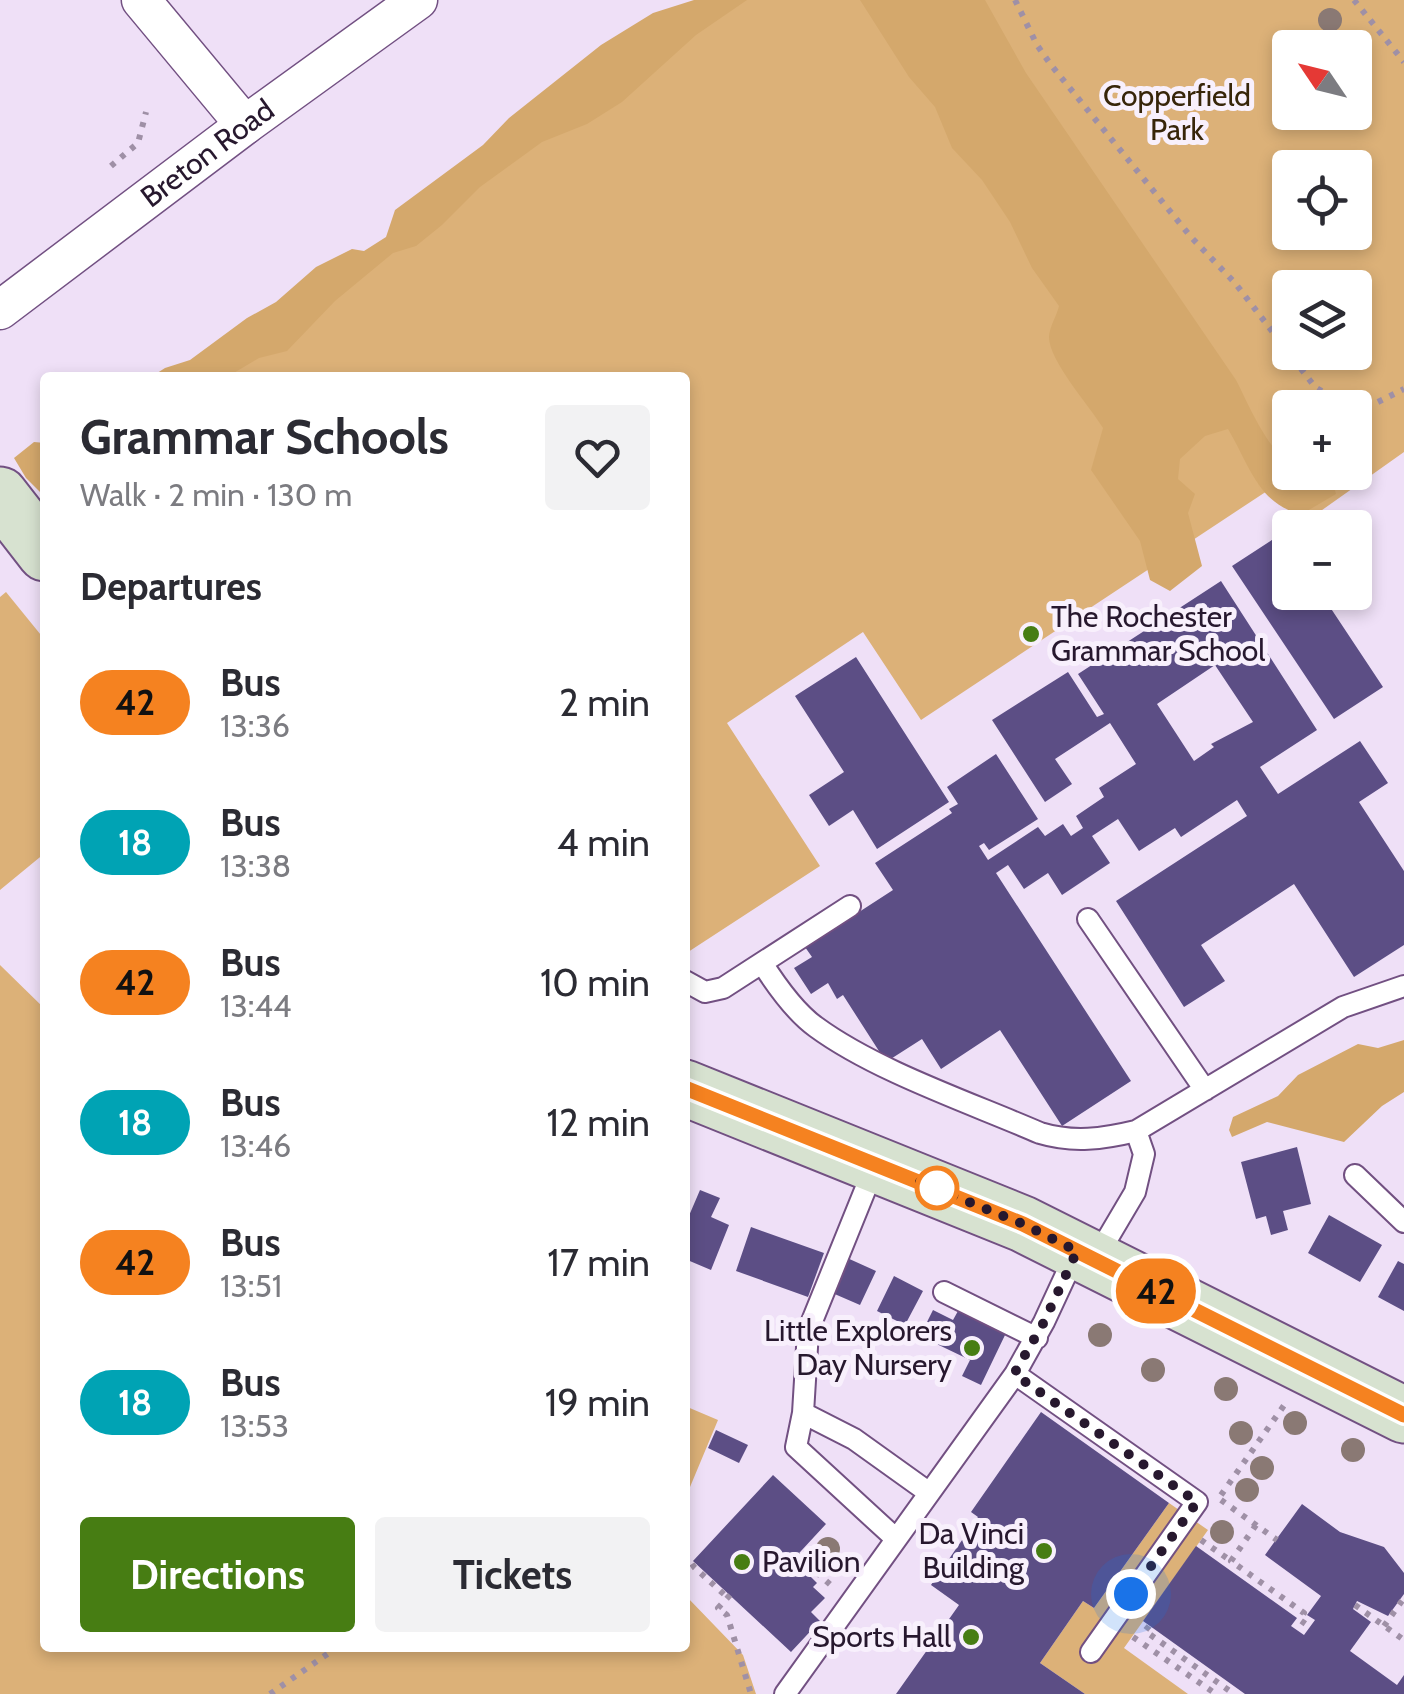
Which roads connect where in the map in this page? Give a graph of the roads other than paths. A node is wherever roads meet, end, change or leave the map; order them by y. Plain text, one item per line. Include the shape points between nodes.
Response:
1 (142, 0) edge
2 (418, 0) edge
3 (245, 125) junction
4 (0, 310) edge
5 (0, 495) edge
6 (40, 547) edge
7 (850, 906) dead end
8 (1088, 920) dead end
9 (762, 963) junction
10 (690, 984) edge
11 (1404, 986) edge
12 (690, 1090) edge
13 (1204, 1090) junction
14 (1136, 1131) junction
15 (876, 1164) junction
16 (1355, 1175) dead end
17 (1404, 1222) edge
18 (1086, 1255) junction
19 (944, 1292) dead end
20 (1036, 1338) junction
21 (1014, 1374) junction
22 (803, 1413) junction
23 (1404, 1415) edge
24 (928, 1492) junction
25 (895, 1538) junction
26 (1091, 1652) dead end
27 (785, 1694) edge

1 - 3 street
2 - 3 street, Breton Road
3 - 4 street, Breton Road
5 - 6 main road
7 - 9 lane
8 - 13 lane
9 - 10 lane via 722,988 705,992
9 - 14 lane via 813,1025 854,1051 1050,1136 1102,1139
11 - 13 lane via 1343,1006
12 - 15 main road
13 - 14 lane
14 - 18 lane via 1144,1154 1135,1192
15 - 18 main road
15 - 22 lane via 808,1331
16 - 17 lane
18 - 20 lane
18 - 23 main road
19 - 20 lane
20 - 21 lane
21 - 24 lane
21 - 26 lane via 1197,1502
22 - 24 lane via 854,1439
22 - 25 lane via 796,1447
24 - 25 lane
25 - 27 lane

